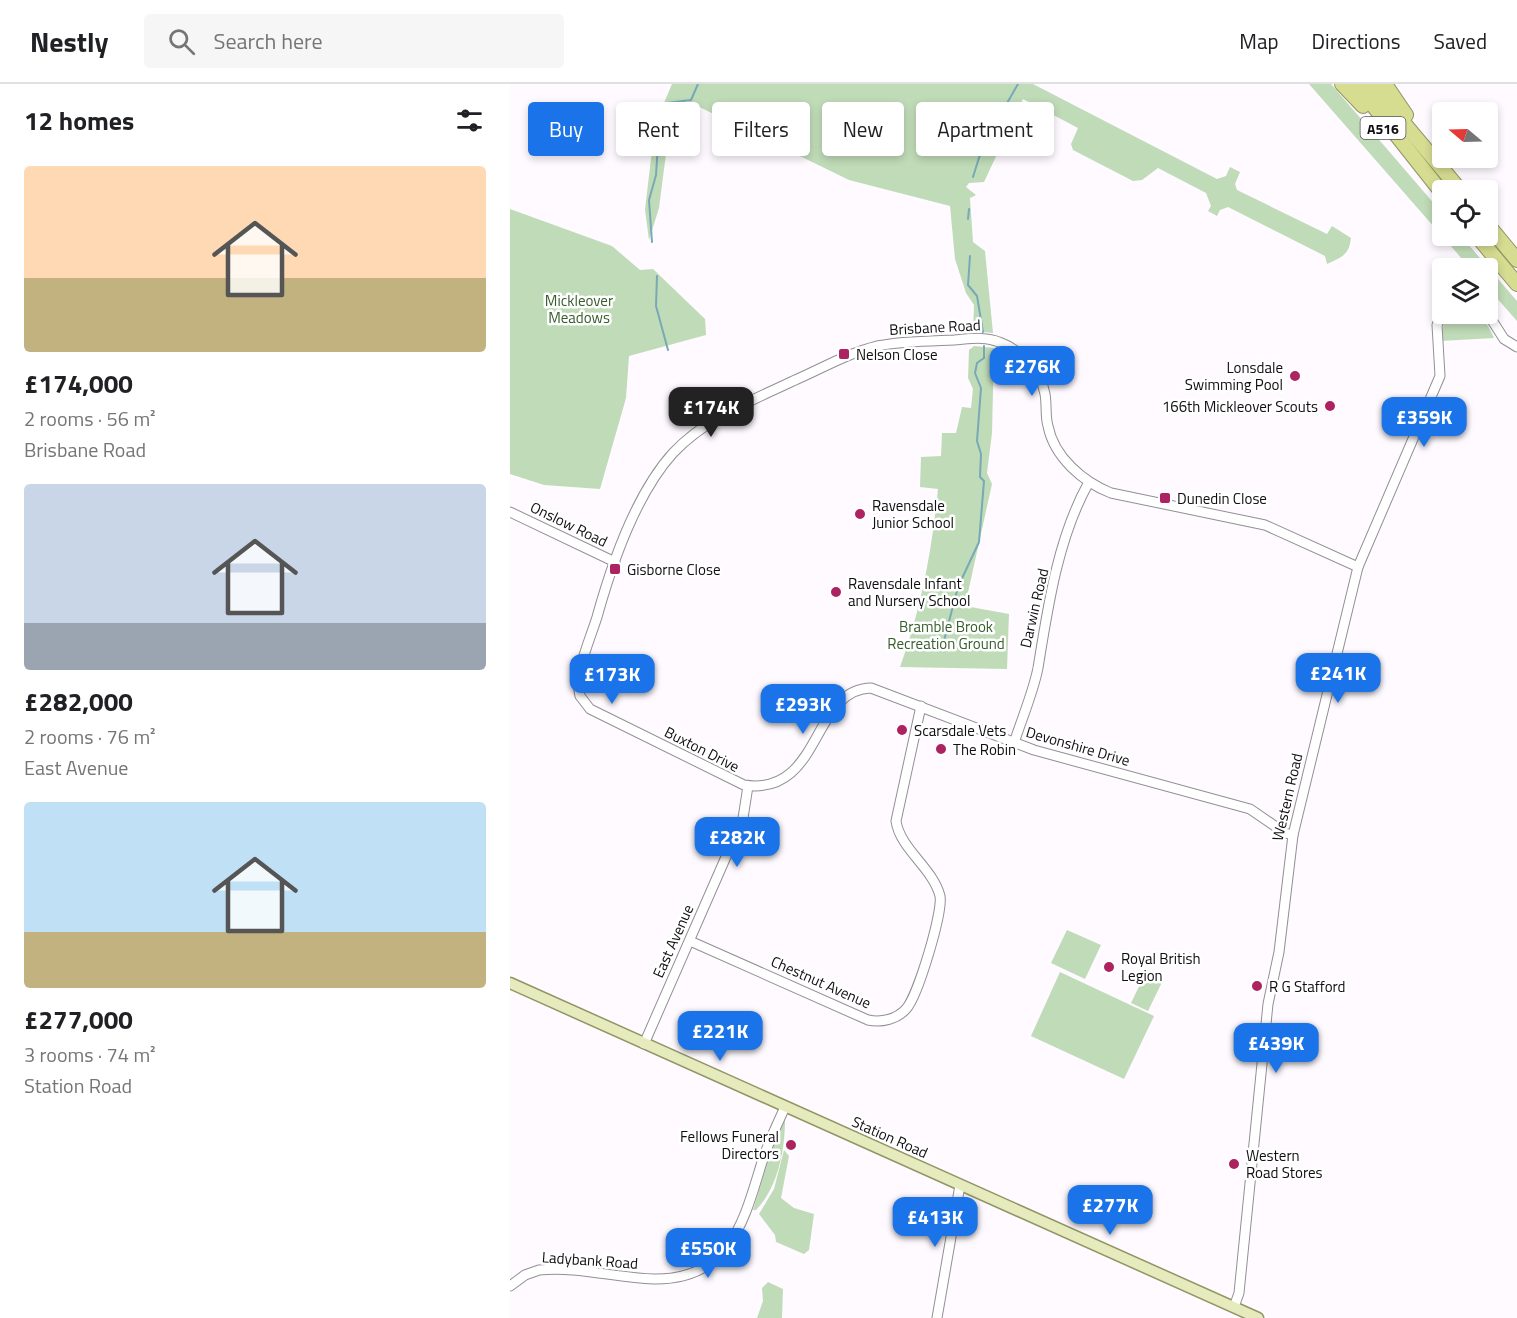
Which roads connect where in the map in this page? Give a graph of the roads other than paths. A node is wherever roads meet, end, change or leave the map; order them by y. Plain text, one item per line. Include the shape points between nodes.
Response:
1 (1342, 84) edge
2 (1356, 84) edge
3 (1371, 84) edge
4 (1385, 84) edge
5 (1432, 156) edge
6 (1432, 157) edge
7 (1442, 168) edge
8 (1424, 171) junction
9 (1452, 180) edge
10 (1432, 181) edge
11 (1498, 237) edge
12 (1485, 246) edge
13 (1517, 261) edge
14 (1517, 284) edge
15 (1438, 324) edge
16 (1494, 324) edge
17 (1517, 348) edge
18 (1089, 482) junction
19 (510, 512) edge
20 (615, 562) junction
21 (1358, 567) junction
22 (921, 706) junction
23 (1014, 743) junction
24 (748, 786) junction
25 (1293, 835) junction
26 (690, 941) junction
27 (511, 988) edge
28 (644, 1044) junction
29 (785, 1107) junction
30 (960, 1185) junction
31 (510, 1286) edge
32 (1234, 1307) junction
33 (937, 1318) edge
34 (1258, 1318) edge

1 - 8 highway, A516
2 - 8 highway
3 - 6 highway
4 - 5 highway, A516
7 - 9 highway
8 - 10 highway
11 - 13 highway
12 - 14 highway
15 - 21 street, Western Road via 1439,380
16 - 17 street via 1504,339
18 - 20 street, Brisbane Road via 1053,442 1041,381 1017,352 989,339 888,344 846,357 739,406 700,429 660,470
18 - 21 street, Brisbane Road via 1111,492 1265,525
18 - 23 street, Darwin Road via 1072,513 1034,685
19 - 20 street, Onslow Road
20 - 24 street, Buxton Drive via 580,676 581,700 594,711
21 - 25 street, Western Road
22 - 23 street, Devonshire Drive
22 - 24 street, Devonshire Drive via 876,689 853,692 841,700 791,774 775,783
22 - 26 street, Chestnut Avenue via 896,821 938,889 940,905 916,993 907,1008 888,1020 868,1020
23 - 25 street, Devonshire Drive via 1238,805
24 - 26 street, East Avenue via 743,818
25 - 32 street, Western Road via 1279,951 1268,1004 1239,1293
26 - 28 street, East Avenue
27 - 28 main road, Station Road
28 - 29 main road, Station Road
29 - 30 main road, Station Road
29 - 31 street, Ladybank Road via 741,1228 726,1249 706,1265 680,1276 653,1279 544,1269 525,1275
30 - 32 main road, Station Road
30 - 33 street
32 - 34 main road, Station Road

